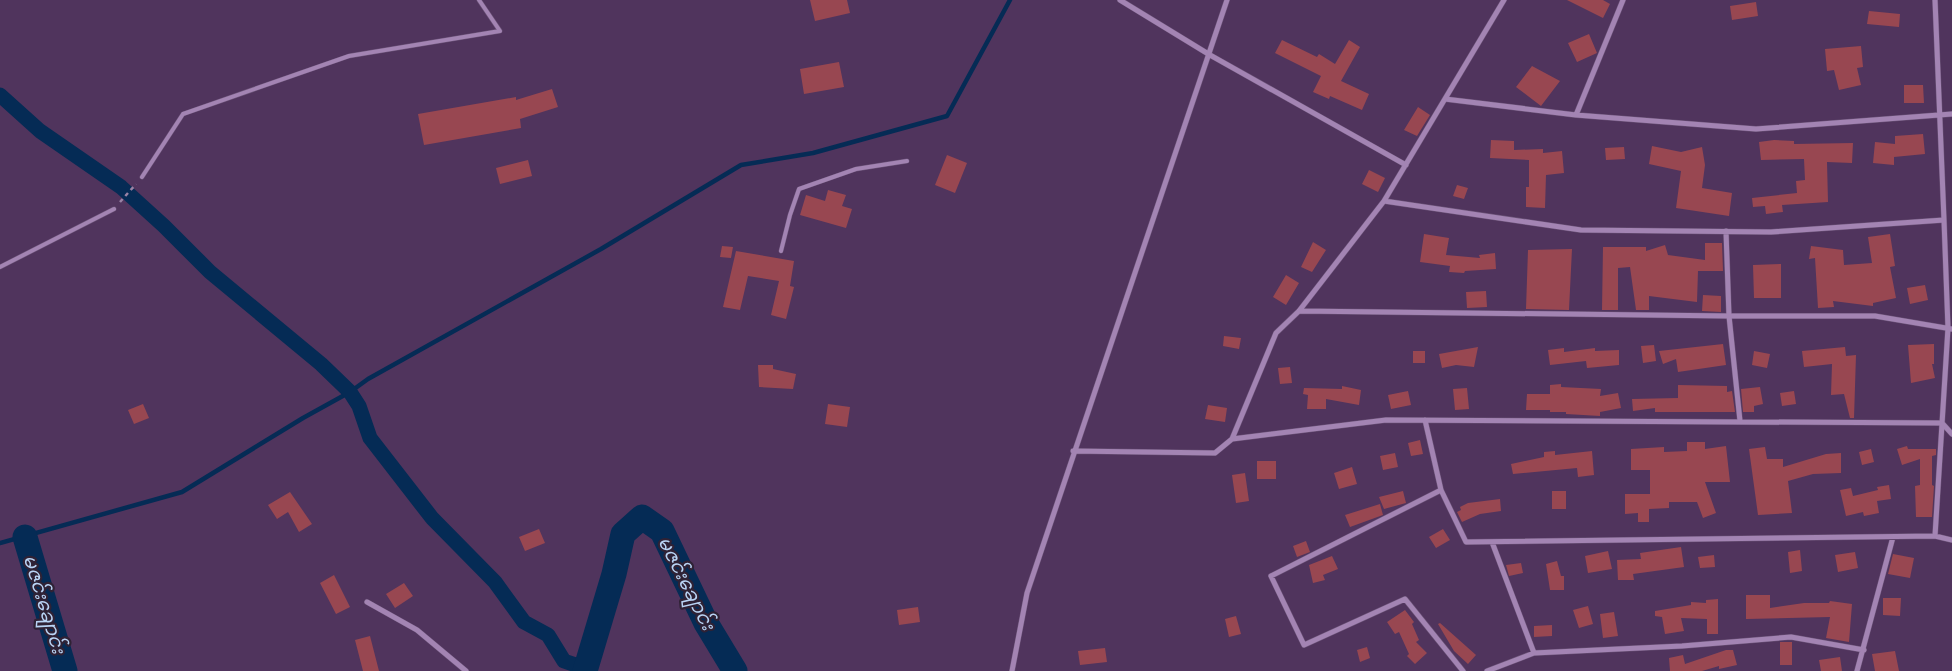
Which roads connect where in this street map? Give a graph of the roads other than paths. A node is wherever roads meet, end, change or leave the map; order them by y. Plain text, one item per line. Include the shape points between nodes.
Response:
1 (479, 0) edge
2 (1120, 0) edge
3 (1227, 0) edge
4 (1504, 0) edge
5 (1623, 0) edge
6 (1935, 0) edge
7 (1210, 54) junction
8 (1445, 99) junction
9 (1952, 114) edge
10 (1576, 115) junction
11 (1938, 115) junction
12 (907, 161) dead end
13 (1406, 165) junction
14 (142, 177) road end
15 (1384, 202) junction
16 (114, 209) road end
17 (1944, 220) junction
18 (1726, 231) junction
19 (781, 251) dead end
20 (0, 267) edge
21 (1299, 311) junction
22 (1729, 316) junction
23 (1950, 329) edge
24 (1425, 420) junction
25 (1740, 420) junction
26 (1942, 423) junction
27 (1952, 434) edge
28 (1232, 439) junction
29 (1073, 451) junction
30 (1441, 490) junction
31 (1934, 536) junction
32 (1893, 537) junction
33 (1952, 540) edge
34 (1492, 542) junction
35 (367, 602) dead end
36 (1864, 650) junction
37 (1534, 653) junction
38 (466, 671) edge
39 (1012, 671) edge
40 (1463, 671) edge
41 (1487, 671) edge
42 (1857, 671) edge

1 - 14 lane via 500,31 349,56 183,114
2 - 7 street
3 - 7 street
4 - 8 street
5 - 10 street
6 - 11 street
7 - 13 street
7 - 29 street
8 - 10 street
8 - 13 street
9 - 11 street
10 - 11 street via 1756,129
11 - 17 street
12 - 19 lane via 856,169 799,189
13 - 15 street
15 - 18 street via 1581,230
15 - 21 street
16 - 20 lane
17 - 18 street via 1771,232
17 - 23 street
18 - 22 street
21 - 22 street
21 - 28 street via 1276,332
22 - 23 street via 1875,316
22 - 25 street
23 - 26 street
24 - 25 street
24 - 28 street via 1386,420
24 - 30 street
25 - 26 street
26 - 27 street
26 - 31 street
28 - 29 street via 1216,453
29 - 39 street via 1027,593
30 - 34 street via 1466,542
30 - 40 street via 1271,576 1304,645 1405,599
31 - 32 street
31 - 33 street
32 - 34 street
32 - 36 street
34 - 37 street
35 - 38 street via 417,630
36 - 37 street via 1791,637
36 - 42 street
37 - 41 street

